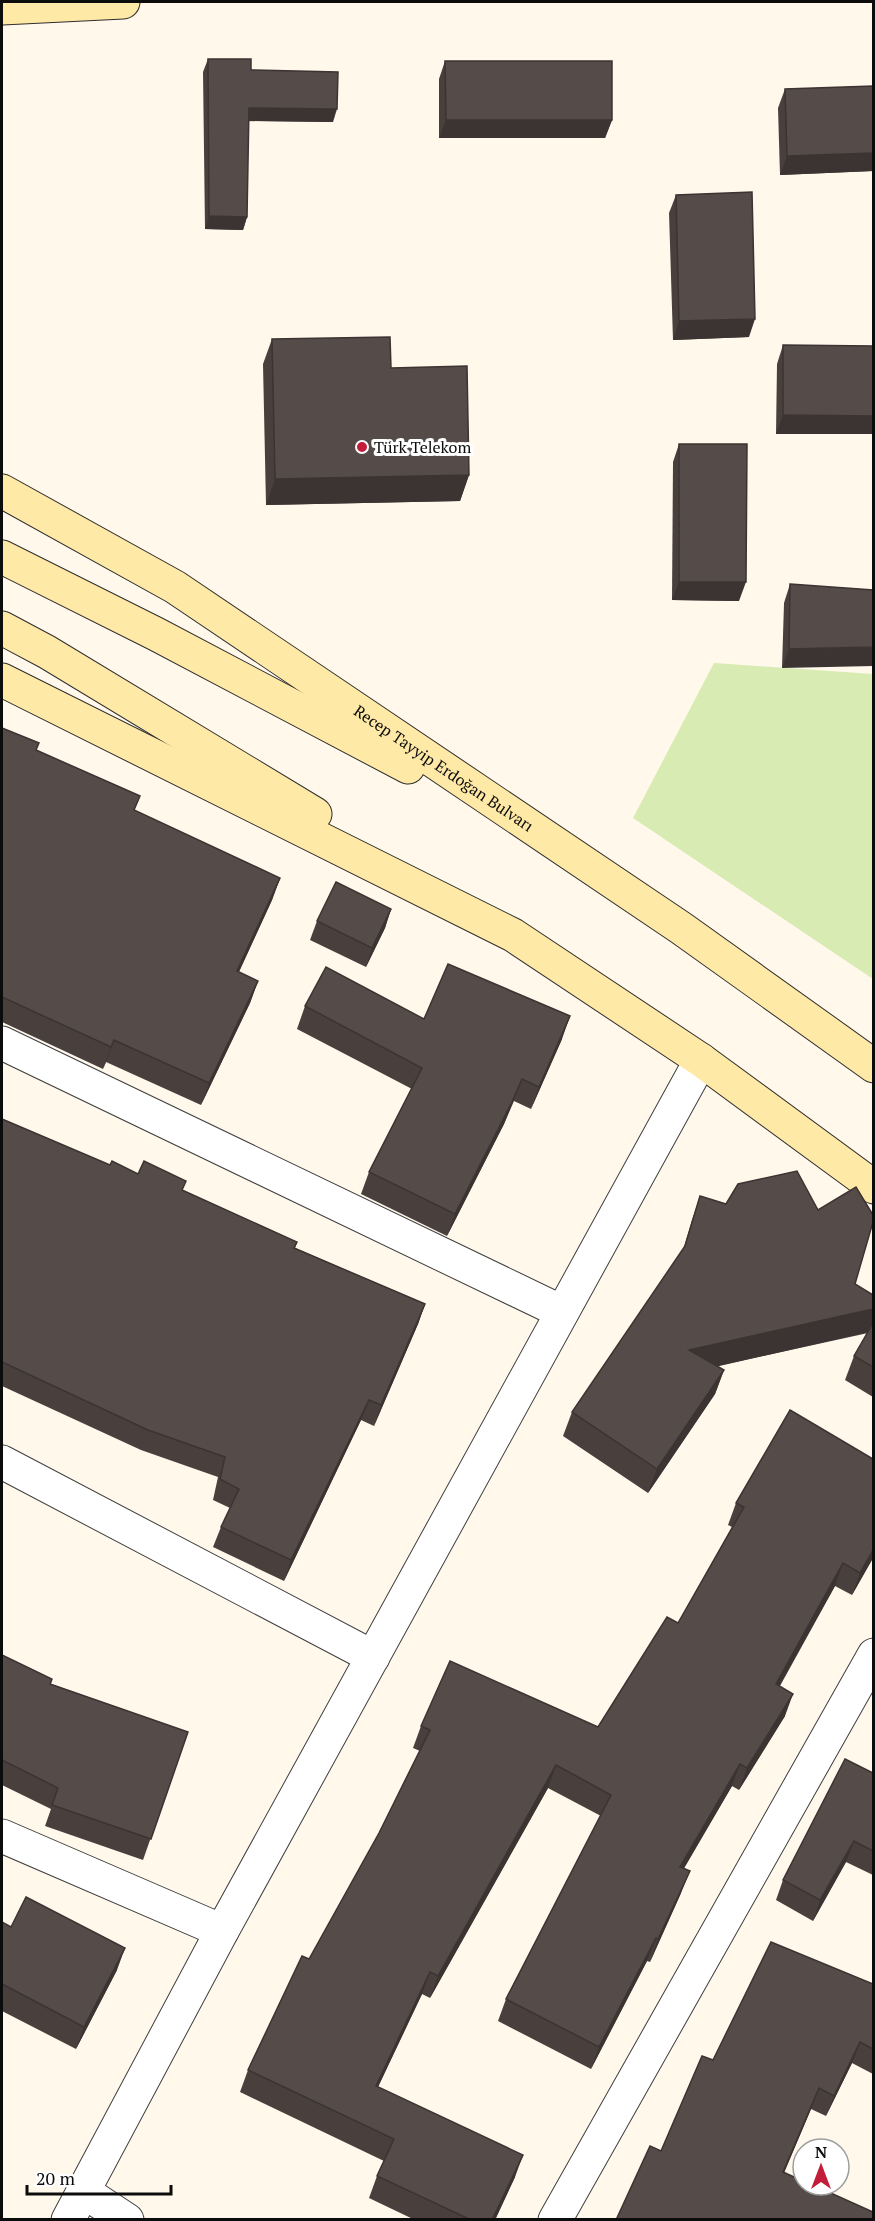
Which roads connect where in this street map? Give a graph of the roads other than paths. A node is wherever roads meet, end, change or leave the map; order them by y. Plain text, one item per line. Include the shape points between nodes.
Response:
1 (123, 2) edge
2 (2, 8) edge
3 (2, 491) edge
4 (2, 557) edge
5 (2, 628) edge
6 (2, 680) edge
7 (681, 928) junction
8 (513, 935) junction
9 (2, 1043) edge
10 (701, 1060) junction
11 (873, 1066) edge
12 (873, 1187) edge
13 (562, 1312) junction
14 (2, 1462) edge
15 (873, 1655) edge
16 (373, 1657) junction
17 (2, 1836) edge
18 (222, 1931) junction
19 (83, 2191) junction
20 (68, 2220) edge
21 (127, 2220) edge
22 (555, 2220) edge

1 - 2 main road
3 - 7 main road, Recep Tayyip Erdoğan Bulvarı via 175,587
4 - 7 main road via 390,756
5 - 8 main road
6 - 8 main road
7 - 11 main road, Recep Tayyip Erdoğan Bulvarı
8 - 10 main road
9 - 13 street
10 - 12 main road
10 - 13 street
13 - 16 street
14 - 16 street
15 - 22 street
16 - 18 street
17 - 18 street
18 - 19 street
19 - 20 street
19 - 21 street

